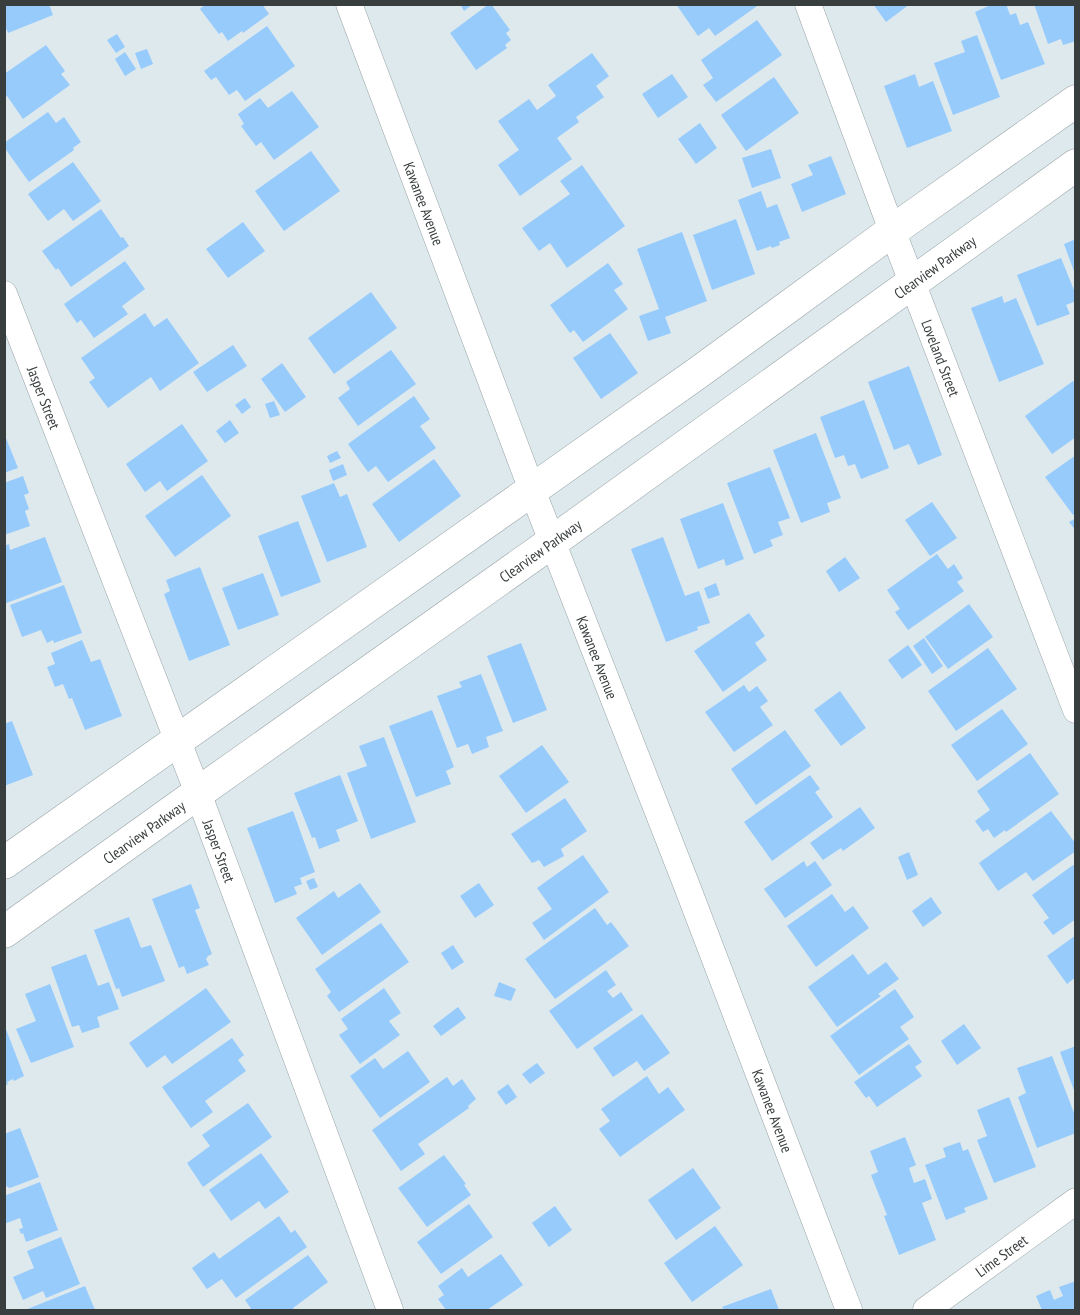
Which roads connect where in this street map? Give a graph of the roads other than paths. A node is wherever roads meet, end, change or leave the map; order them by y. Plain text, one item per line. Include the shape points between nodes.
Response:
1 (349, 4) edge
2 (808, 4) edge
3 (1076, 101) edge
4 (1076, 165) edge
5 (892, 231) junction
6 (912, 283) junction
7 (4, 294) edge
8 (532, 490) junction
9 (552, 542) junction
10 (1076, 710) edge
11 (177, 741) junction
12 (198, 793) junction
13 (4, 863) edge
14 (4, 932) edge
15 (1076, 1201) edge
16 (390, 1311) edge
17 (849, 1311) edge
18 (926, 1311) edge

1 - 8 street, Kawanee Avenue
2 - 5 street, Loveland Street
3 - 5 main road
4 - 6 main road, Clearview Parkway
5 - 6 street, Loveland Street
5 - 8 main road
6 - 9 main road, Clearview Parkway
6 - 10 street, Loveland Street
7 - 11 street, Jasper Street
8 - 9 street, Kawanee Avenue
8 - 11 main road
9 - 12 main road, Clearview Parkway
9 - 17 street, Kawanee Avenue
11 - 12 street, Jasper Street
11 - 13 main road
12 - 14 main road, Clearview Parkway
12 - 16 street, Jasper Street
15 - 18 street, Lime Street

